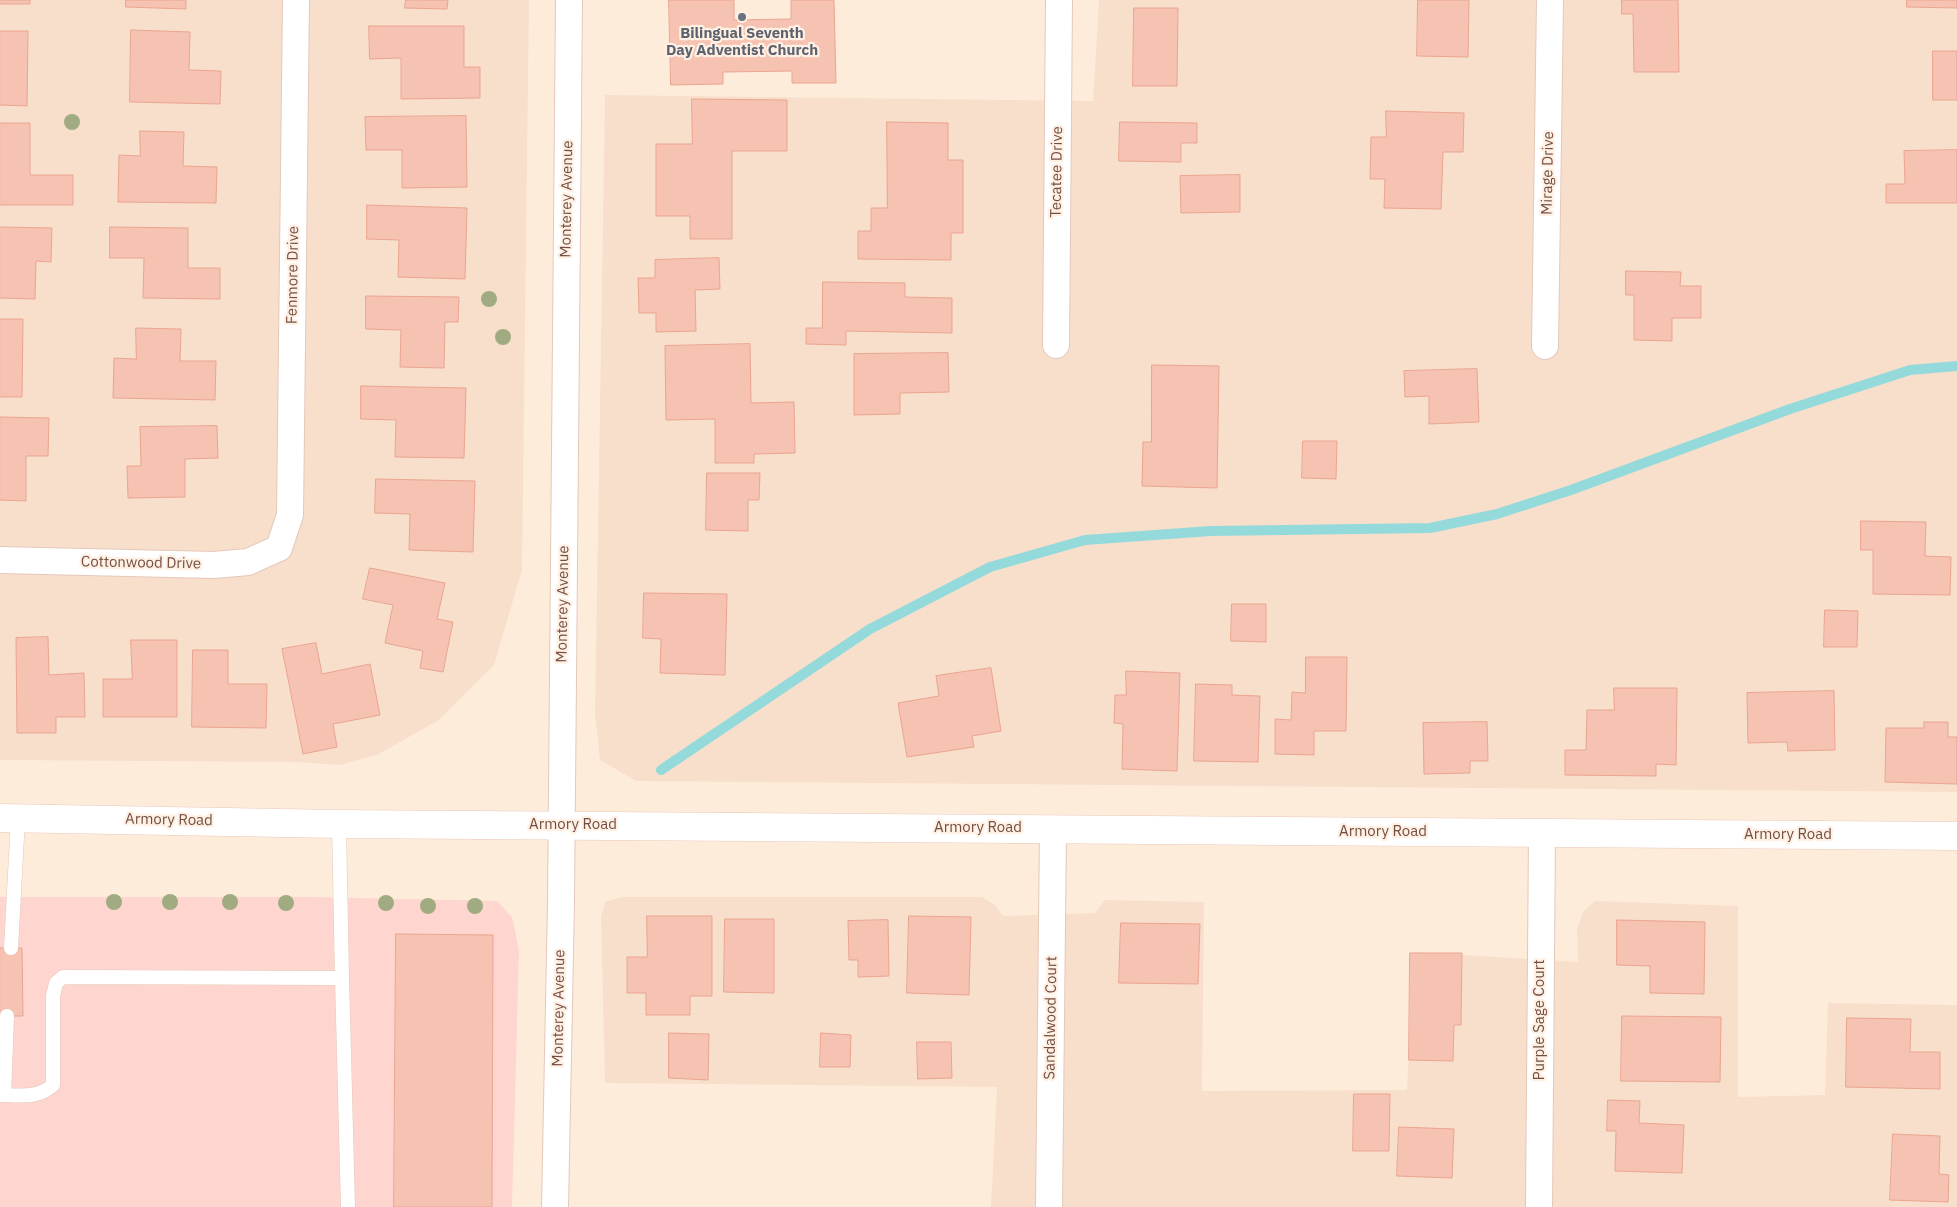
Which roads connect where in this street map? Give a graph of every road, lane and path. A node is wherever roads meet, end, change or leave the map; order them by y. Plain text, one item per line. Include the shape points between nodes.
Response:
1 (296, 0) edge
2 (569, 0) edge
3 (1059, 0) edge
4 (1550, 0) edge
5 (1056, 345) dead end
6 (1545, 346) dead end
7 (279, 548) joint
8 (0, 560) edge
9 (9, 818) edge
10 (339, 824) junction
11 (561, 825) junction
12 (1053, 829) junction
13 (1542, 833) junction
14 (1957, 836) edge
15 (11, 948) dead end
16 (342, 978) junction
17 (7, 1016) dead end
18 (2, 1095) edge
19 (348, 1207) edge
20 (556, 1207) edge
21 (1050, 1207) edge
22 (1539, 1207) edge

1 - 7 street, Fenmore Drive via 290,515
2 - 11 street, Monterey Avenue
3 - 5 street, Tecatee Drive
4 - 6 street, Mirage Drive
7 - 8 street, Cottonwood Drive via 248,562 214,564
9 - 10 main road, Armory Road
9 - 15 lane
10 - 11 main road, Armory Road
10 - 16 lane
11 - 12 main road, Armory Road
11 - 20 street, Monterey Avenue
12 - 13 main road, Armory Road
12 - 21 street, Sandalwood Court
13 - 14 main road, Armory Road
13 - 22 street, Purple Sage Court
16 - 18 lane via 63,977 56,983 53,996 53,1085 36,1095
16 - 19 lane
17 - 18 lane

